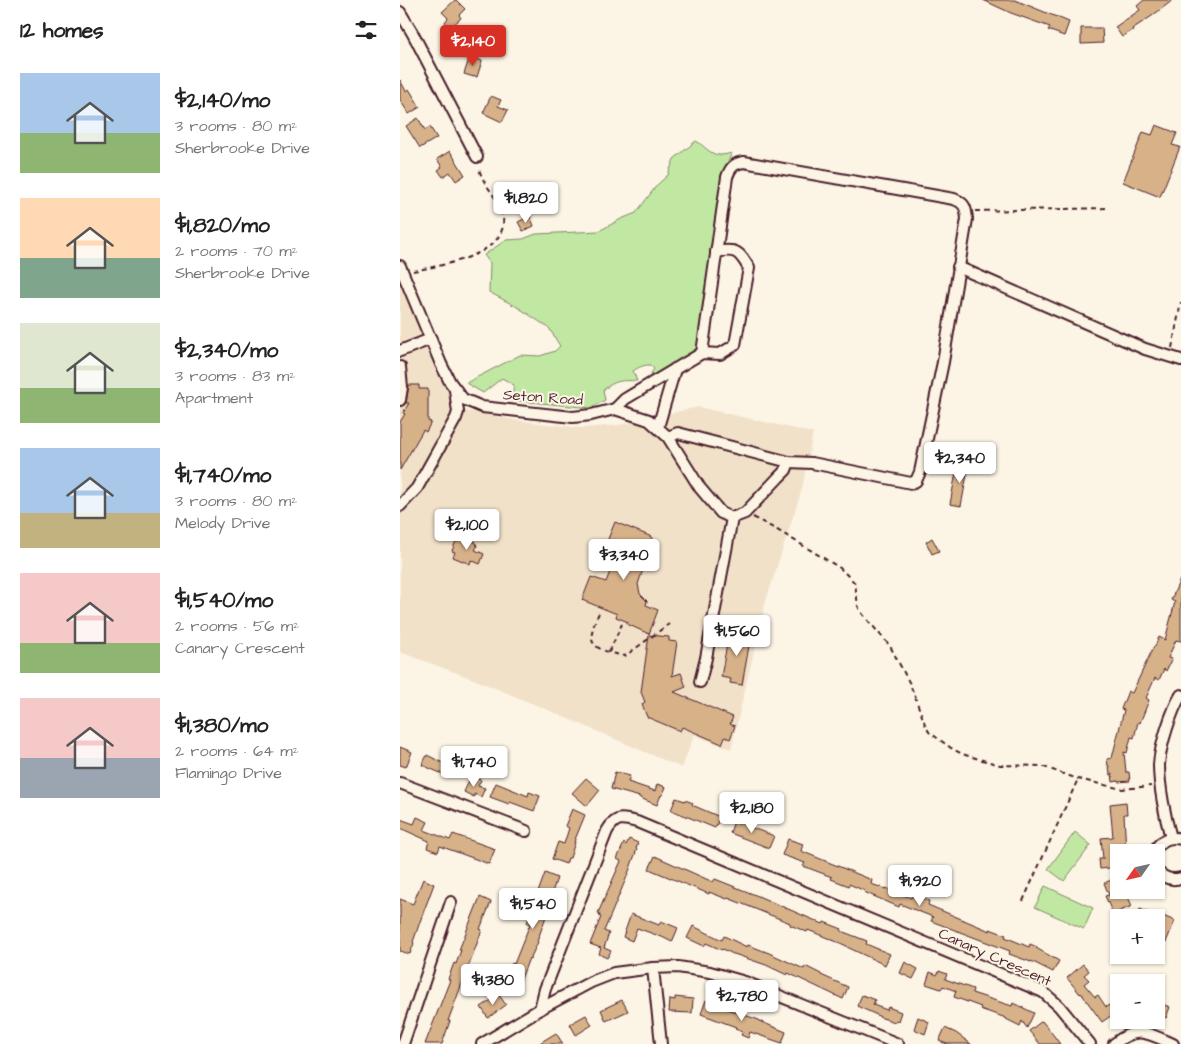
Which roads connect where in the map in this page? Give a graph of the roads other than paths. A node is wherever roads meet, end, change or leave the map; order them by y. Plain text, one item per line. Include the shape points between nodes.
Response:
1 (400, 12) edge
2 (477, 157) road end
3 (716, 252) junction
4 (958, 267) junction
5 (402, 270) edge
6 (430, 339) junction
7 (400, 351) edge
8 (702, 353) junction
9 (1181, 360) edge
10 (400, 367) edge
11 (675, 369) junction
12 (454, 389) junction
13 (400, 400) edge
14 (474, 404) junction
15 (615, 409) junction
16 (458, 412) junction
17 (658, 428) junction
18 (668, 437) junction
19 (789, 462) junction
20 (402, 502) edge
21 (732, 518) junction
22 (700, 682) dead end
23 (1181, 695) edge
24 (400, 783) edge
25 (526, 831) dead end
26 (1176, 839) edge
27 (1159, 844) edge
28 (1165, 877) edge
29 (1181, 878) edge
30 (451, 902) dead end
31 (653, 968) junction
32 (540, 1009) junction
33 (403, 1044) edge
34 (482, 1044) edge
35 (661, 1044) edge
36 (898, 1044) edge
37 (1090, 1044) edge
38 (1114, 1044) edge
39 (1173, 1044) edge

1 - 2 street
3 - 4 street via 727,177 732,166 744,162 961,202 967,211 967,219
3 - 8 street
3 - 8 street via 728,250 740,254 750,268 735,345 720,354
4 - 9 street via 1145,349
4 - 19 street via 943,362 916,481 911,483 812,463
5 - 6 street, Seton Road
6 - 7 street
6 - 12 street, Seton Road
8 - 11 street
10 - 13 street
11 - 15 street via 625,398
11 - 17 street
12 - 14 street, Seton Road
12 - 16 street
14 - 15 street, Seton Road via 574,417
14 - 16 street
15 - 17 street via 649,420
16 - 20 street via 417,488
17 - 18 street
18 - 19 street via 684,434
18 - 21 street via 700,488 721,513
19 - 21 street via 786,470 745,513
21 - 22 street
23 - 26 street via 1170,721 1159,765 1166,820
24 - 25 street
26 - 27 street
28 - 29 street
30 - 33 street
31 - 32 street via 614,973
31 - 35 street
31 - 36 street via 710,972 745,982
32 - 34 street
32 - 37 street, Canary Crescent via 607,831 612,822 623,819 637,822 1042,992 1059,1006
38 - 39 street via 1132,1033 1142,1032

